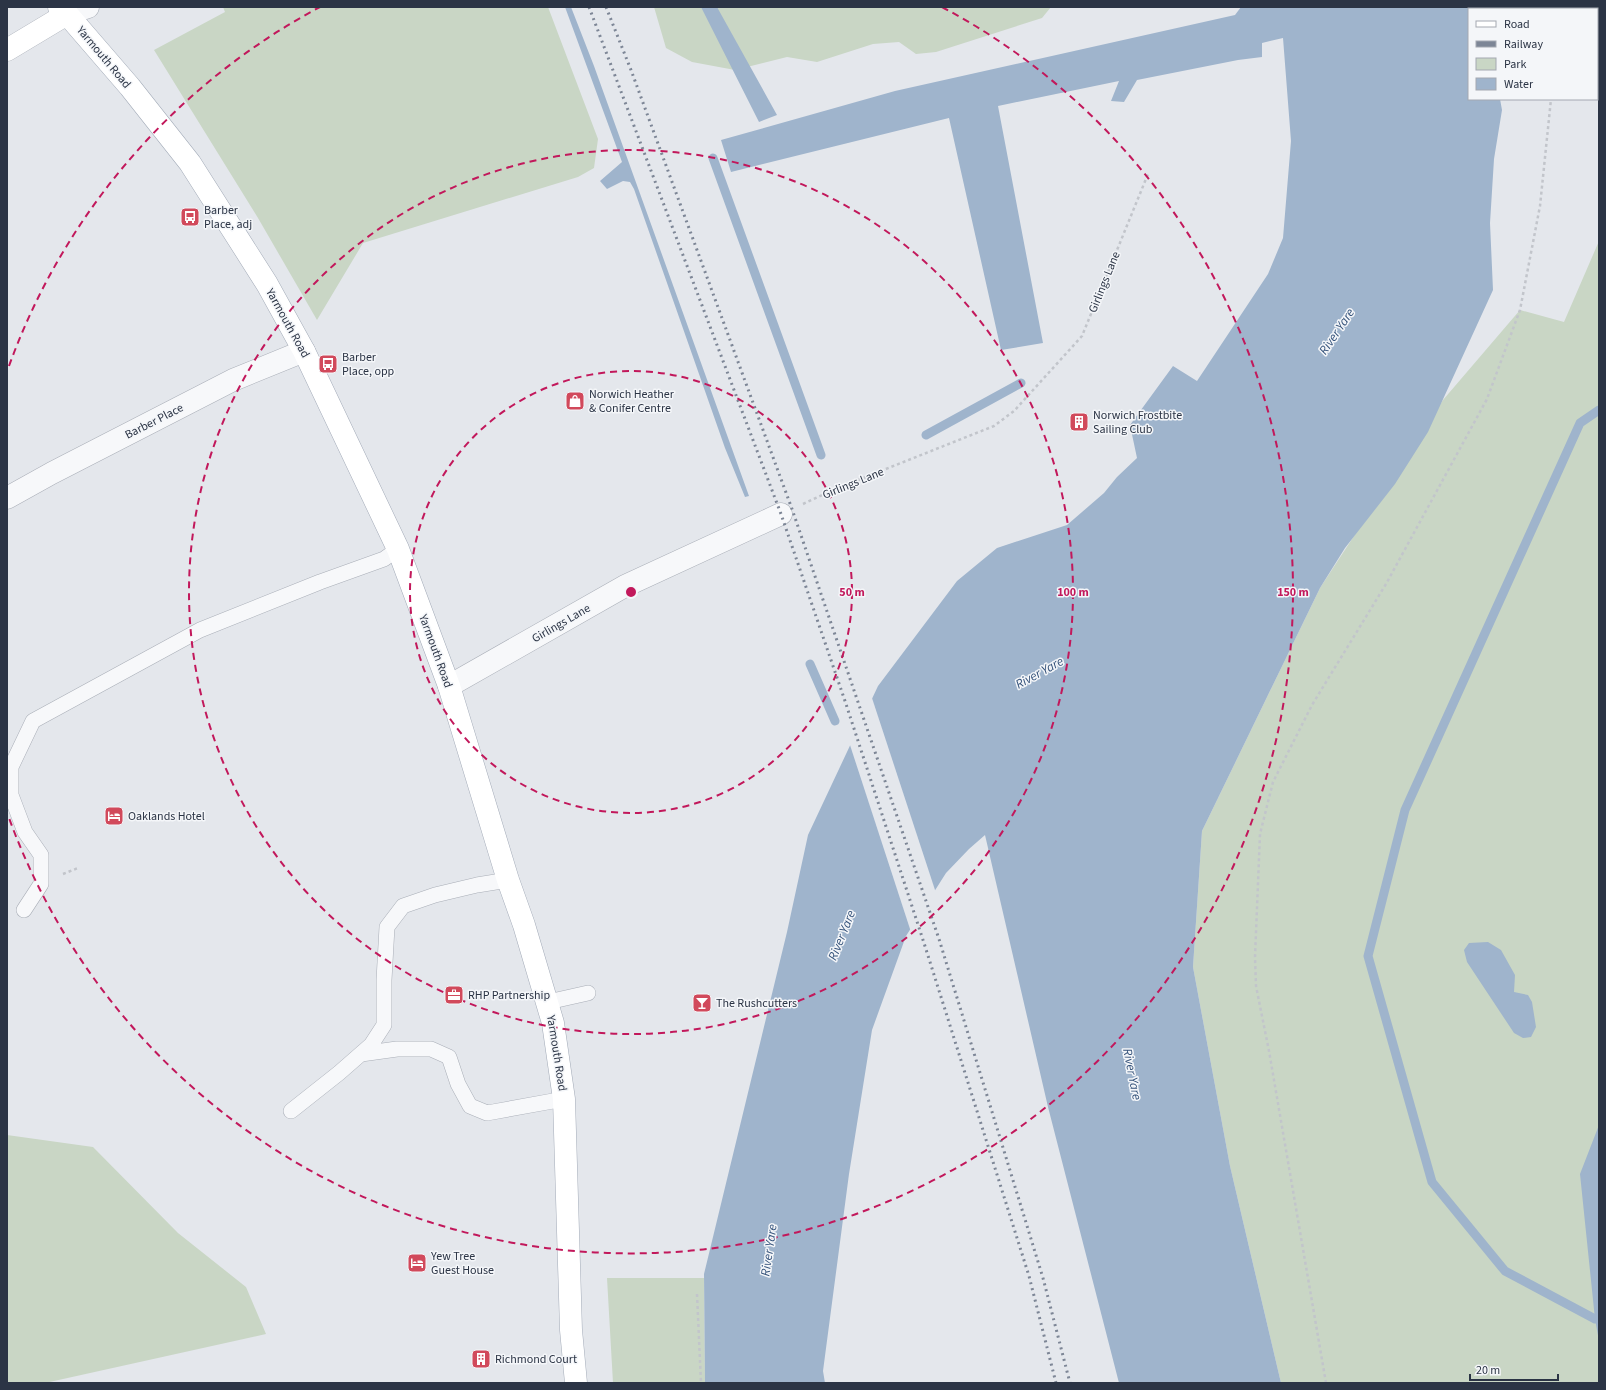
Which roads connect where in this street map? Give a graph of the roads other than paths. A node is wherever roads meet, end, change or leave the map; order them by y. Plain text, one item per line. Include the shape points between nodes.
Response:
1 (88, 7) edge
2 (63, 11) edge
3 (7, 50) edge
4 (304, 351) junction
5 (7, 498) edge
6 (781, 514) road end
7 (398, 549) junction
8 (449, 686) junction
9 (508, 880) junction
10 (24, 910) dead end
11 (588, 994) dead end
12 (548, 1002) junction
13 (361, 1054) junction
14 (564, 1099) junction
15 (290, 1111) dead end
16 (576, 1383) edge

1 - 2 street
2 - 3 main road
2 - 4 main road, Yarmouth Road via 130,88 190,163 267,284
4 - 5 street, Barber Place via 233,380
4 - 7 main road, Yarmouth Road
6 - 8 street, Girlings Lane via 625,586
7 - 8 main road, Yarmouth Road
7 - 10 lane via 384,559 200,630 33,722 11,767 11,795 24,832 41,856 41,884
8 - 9 main road, Yarmouth Road
9 - 12 main road, Yarmouth Road
9 - 13 lane via 435,895 403,906 387,927 384,1025 371,1045
11 - 12 lane
12 - 14 main road, Yarmouth Road
13 - 14 lane via 397,1049 431,1049 449,1057 458,1084 470,1106 487,1113
13 - 15 lane
14 - 16 main road, Yarmouth Road via 571,1330

